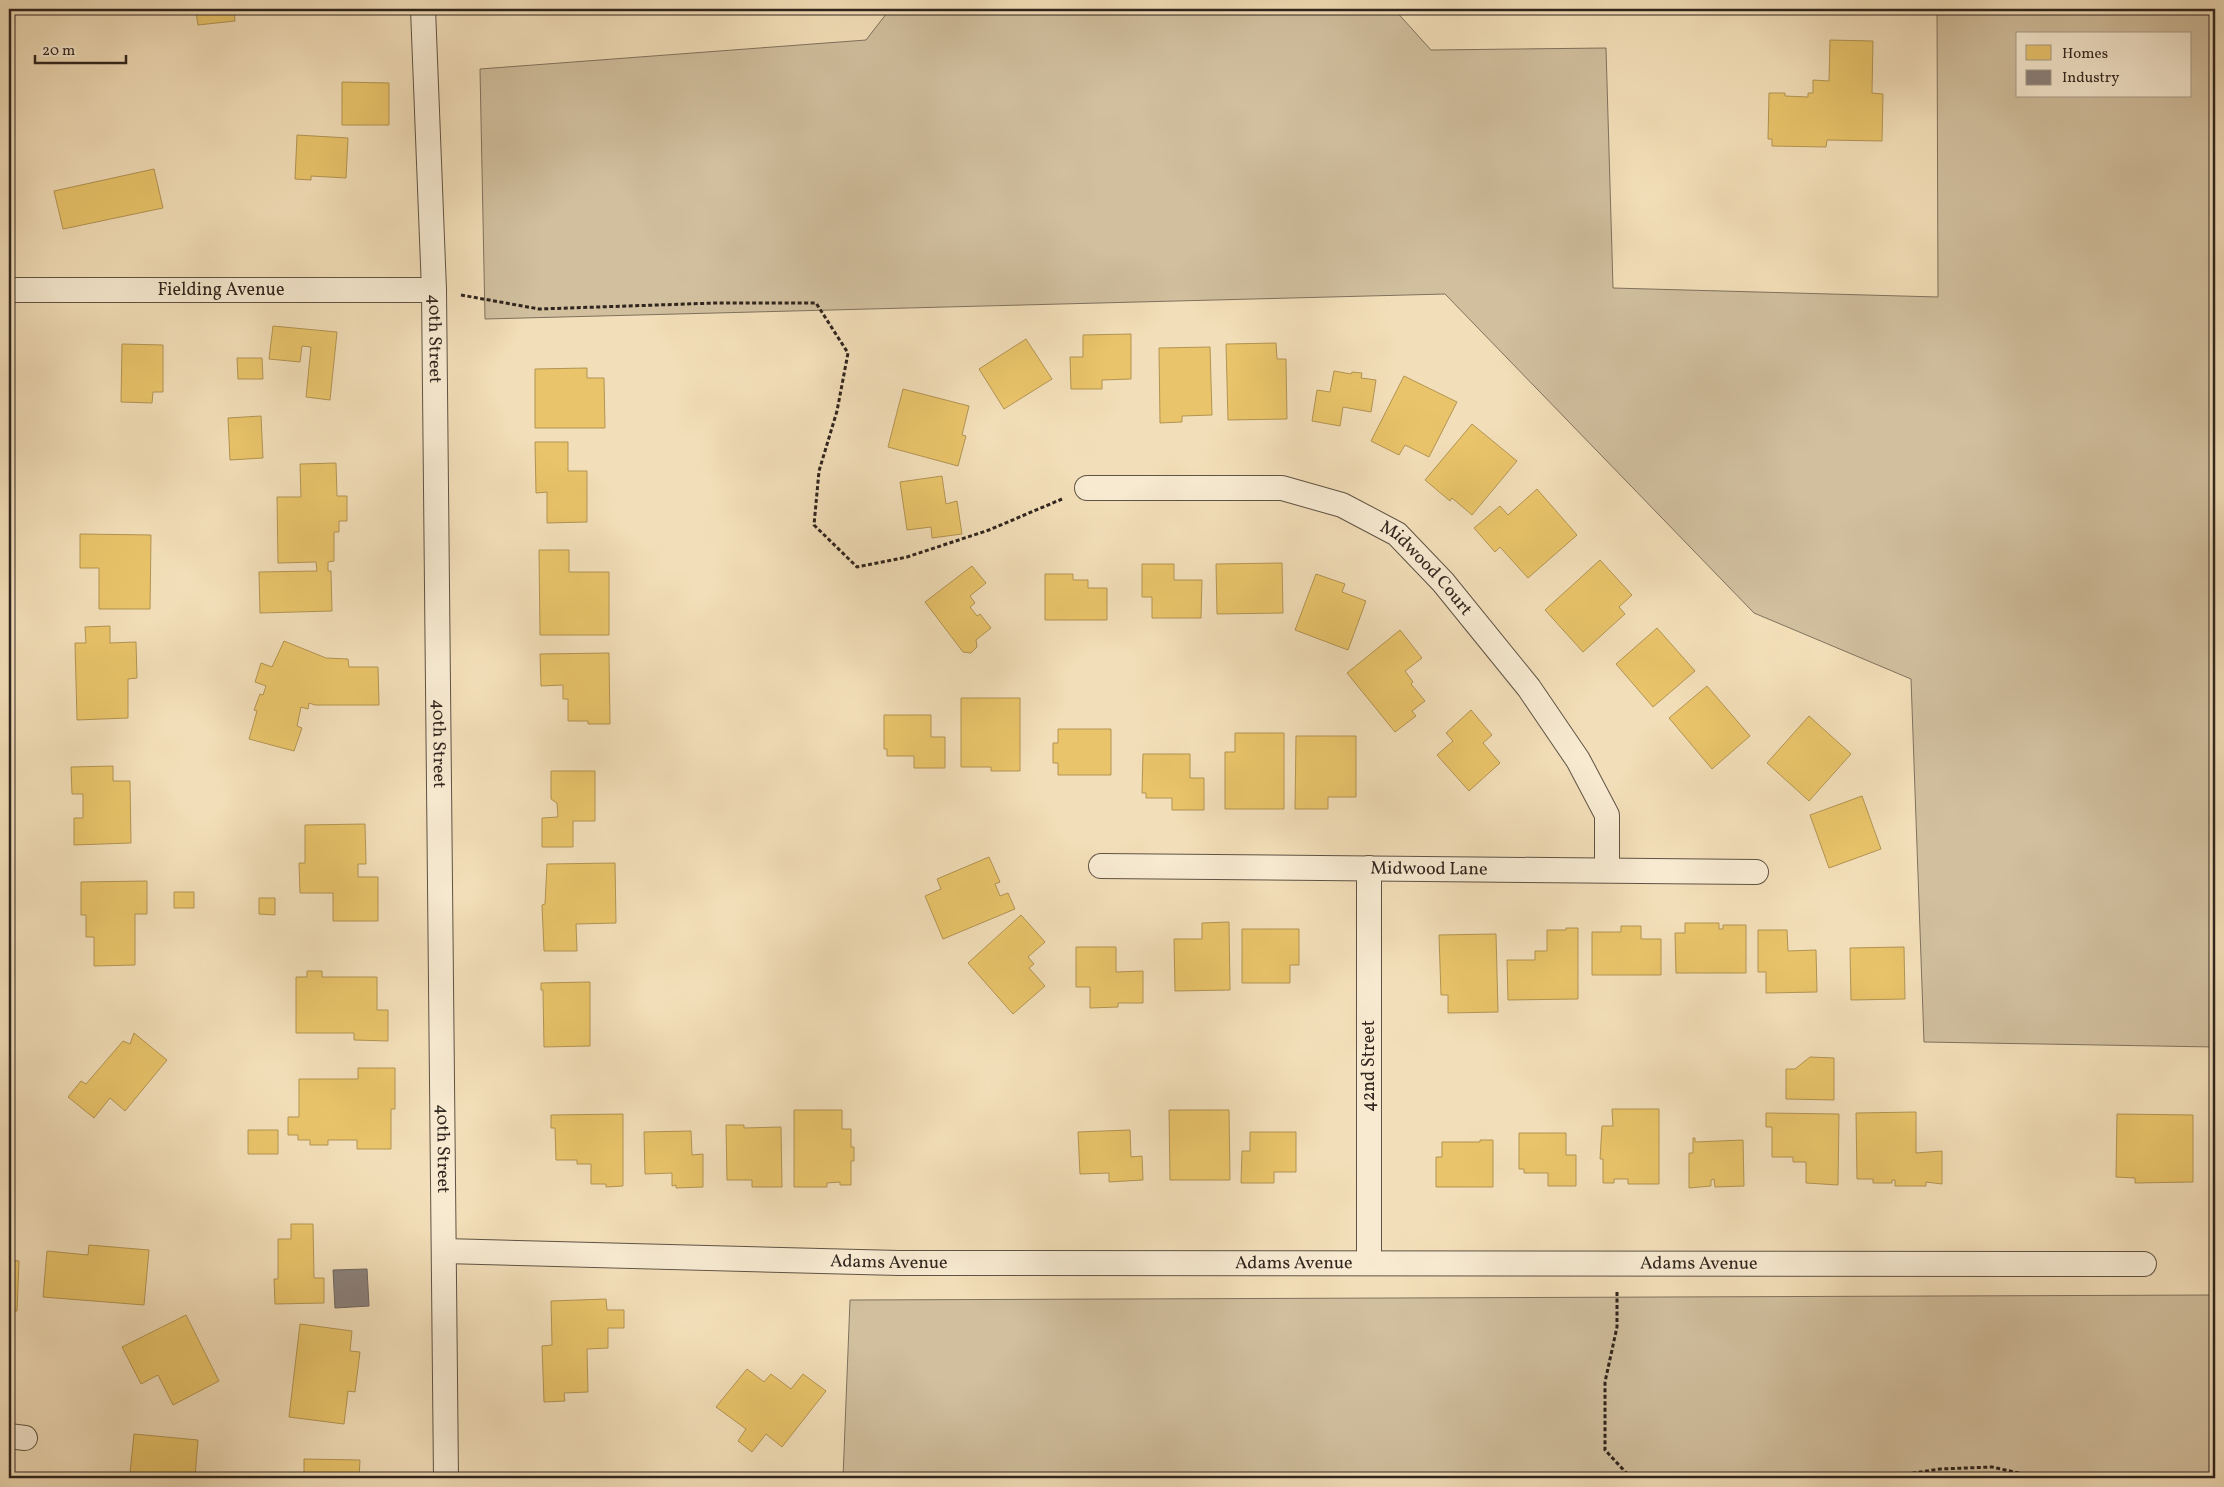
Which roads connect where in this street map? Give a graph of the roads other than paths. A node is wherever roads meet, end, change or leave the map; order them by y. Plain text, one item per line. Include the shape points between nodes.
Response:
1 (423, 9) edge
2 (9, 290) edge
3 (434, 290) junction
4 (1087, 488) road end
5 (1101, 866) dead end
6 (1368, 868) junction
7 (1607, 870) junction
8 (1756, 872) dead end
9 (444, 1251) junction
10 (1368, 1264) junction
11 (2144, 1264) dead end
12 (446, 1478) edge

1 - 3 street, 40th Street
2 - 3 street, Fielding Avenue
3 - 9 street, 40th Street
4 - 7 street, Midwood Court via 1282,488 1342,505 1397,534 1443,582 1529,688 1578,760 1607,815
5 - 6 street, Midwood Lane
6 - 7 street, Midwood Lane
6 - 10 street, 42nd Street
7 - 8 street, Midwood Lane
9 - 10 street, Adams Avenue via 899,1263
9 - 12 street, 40th Street
10 - 11 street, Adams Avenue

